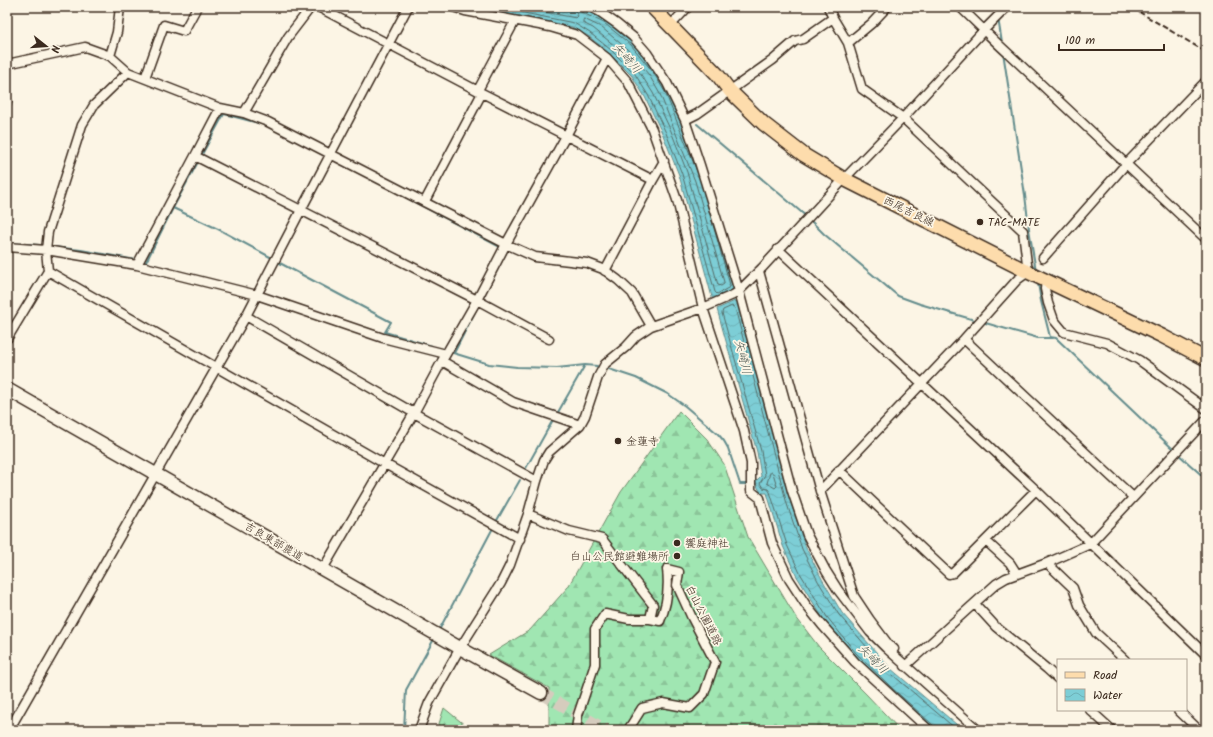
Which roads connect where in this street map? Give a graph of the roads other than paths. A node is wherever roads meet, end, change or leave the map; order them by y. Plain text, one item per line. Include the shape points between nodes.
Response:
1 (120, 7) edge
2 (197, 7) edge
3 (311, 7) edge
4 (318, 7) edge
5 (408, 7) edge
6 (453, 7) edge
7 (590, 7) edge
8 (652, 7) edge
9 (828, 7) edge
10 (887, 7) edge
11 (960, 7) edge
12 (1006, 8) edge
13 (683, 9) edge
14 (833, 18) junction
15 (515, 21) junction
16 (670, 26) junction
17 (987, 28) junction
18 (848, 43) junction
19 (389, 45) junction
20 (110, 56) junction
21 (608, 58) junction
22 (7, 64) edge
23 (128, 72) junction
24 (145, 78) junction
25 (1206, 81) edge
26 (730, 90) junction
27 (480, 92) junction
28 (220, 108) junction
29 (244, 113) junction
30 (903, 118) junction
31 (685, 120) junction
32 (566, 136) junction
33 (330, 154) junction
34 (195, 156) junction
35 (664, 161) junction
36 (1126, 164) junction
37 (844, 178) junction
38 (653, 180) junction
39 (425, 201) junction
40 (301, 210) junction
41 (1206, 239) edge
42 (506, 244) junction
43 (7, 247) edge
44 (778, 249) junction
45 (46, 250) junction
46 (1043, 258) dead end
47 (136, 265) junction
48 (48, 271) junction
49 (605, 271) junction
50 (759, 271) junction
51 (1028, 272) junction
52 (1045, 280) junction
53 (736, 293) junction
54 (257, 295) junction
55 (477, 300) junction
56 (703, 308) junction
57 (246, 316) junction
58 (651, 326) junction
59 (7, 339) edge
60 (549, 339) dead end
61 (964, 339) junction
62 (444, 358) junction
63 (1206, 359) edge
64 (216, 367) junction
65 (921, 383) junction
66 (7, 389) edge
67 (1206, 409) edge
68 (414, 413) junction
69 (1206, 420) edge
70 (580, 425) junction
71 (385, 464) junction
72 (839, 470) junction
73 (155, 474) junction
74 (537, 481) junction
75 (1036, 490) junction
76 (820, 491) junction
77 (1133, 497) junction
78 (528, 514) junction
79 (520, 539) junction
80 (986, 541) junction
81 (1090, 544) junction
82 (1047, 563) junction
83 (323, 569) junction
84 (1017, 574) junction
85 (975, 604) junction
86 (650, 619) junction
87 (460, 648) junction
88 (1206, 655) edge
89 (1124, 659) edge
90 (906, 664) junction
91 (1057, 678) edge
92 (541, 693) tunnel mouth
93 (1091, 711) edge
94 (1179, 711) edge
95 (9, 730) edge
96 (419, 730) edge
97 (576, 730) edge
98 (628, 730) edge
99 (929, 730) edge
100 (978, 730) edge
101 (1112, 730) edge
102 (1199, 730) edge

1 - 20 street via 117,32
2 - 24 street via 184,31 164,25
3 - 29 street via 288,37
4 - 19 street
5 - 19 street
6 - 15 street
7 - 31 street via 617,24 647,53 667,83
8 - 16 main road, 西尾吉良線
9 - 14 street
10 - 18 street
11 - 17 street
12 - 17 street
13 - 16 street
14 - 18 street
14 - 26 street via 795,41
15 - 21 street via 577,35
15 - 27 street
16 - 26 main road, 西尾吉良線
17 - 30 street
17 - 36 street via 992,39
18 - 30 street via 862,89
19 - 27 street
19 - 33 street
20 - 22 street via 85,47
20 - 23 street
21 - 32 street
21 - 35 street via 628,82 652,129
23 - 24 street
23 - 45 street via 94,105 82,125 48,232
24 - 28 street
25 - 36 street
26 - 31 street
26 - 37 main road, 西尾吉良線 via 764,124 804,155
27 - 32 street
27 - 39 street
28 - 29 street
28 - 34 street
29 - 33 street via 268,122
30 - 37 street
30 - 51 street via 1023,231
31 - 53 street
32 - 38 street
32 - 42 street
33 - 39 street
33 - 40 street
34 - 40 street
34 - 47 street
35 - 38 street
35 - 56 street via 677,200
36 - 41 street
36 - 46 street
37 - 44 street
37 - 51 main road, 西尾吉良線
38 - 49 street
39 - 42 street
40 - 54 street
40 - 55 street
42 - 49 street via 535,257 588,263
42 - 55 street
43 - 45 street
44 - 50 street
44 - 65 street
45 - 47 street
45 - 48 street
47 - 54 street
48 - 59 street
48 - 64 street
49 - 58 street via 632,292
50 - 53 street
50 - 76 street
51 - 52 main road, 西尾吉良線
51 - 61 street via 1017,280
52 - 63 main road, 西尾吉良線
52 - 67 street via 1048,303 1054,320 1064,332 1107,343 1139,360
53 - 56 street
53 - 90 street via 792,491 807,534 838,590 870,632
54 - 57 street
54 - 62 street
55 - 60 street
55 - 62 street
56 - 58 street
56 - 99 street via 744,431 751,463 751,491 760,498 772,543 789,579 822,626 855,662
57 - 64 street
57 - 68 street
58 - 70 street via 605,364
61 - 65 street
61 - 77 street
62 - 68 street
62 - 70 street via 514,402
64 - 71 street
64 - 73 street
65 - 72 street
65 - 75 street
66 - 73 street, 吉良東部農道
68 - 71 street
68 - 74 street
69 - 77 street
70 - 74 street via 549,452
71 - 79 street
71 - 83 street
72 - 76 street
72 - 80 street via 949,574 954,573
73 - 83 street, 吉良東部農道
73 - 95 street
74 - 78 street
75 - 80 street
75 - 81 street
76 - 90 street via 854,596 888,644
77 - 81 street
78 - 79 street
78 - 86 street via 569,531 602,539 653,605
79 - 87 street via 510,565
80 - 84 street via 1010,563
81 - 82 street
81 - 88 street
82 - 84 street
82 - 89 street via 1073,588 1079,605 1096,633
83 - 87 street, 吉良東部農道
84 - 85 street via 996,584
85 - 90 street
85 - 91 street via 996,627
86 - 97 street via 629,619 605,614 595,629 595,664 578,715
86 - 98 street, 白山公園道路 via 660,621 664,610 668,580 666,569 679,572 677,585 715,662 704,694 690,708 663,703 642,708
87 - 92 street, 吉良東部農道
87 - 96 street via 429,703
90 - 100 street
93 - 101 street
94 - 102 street

